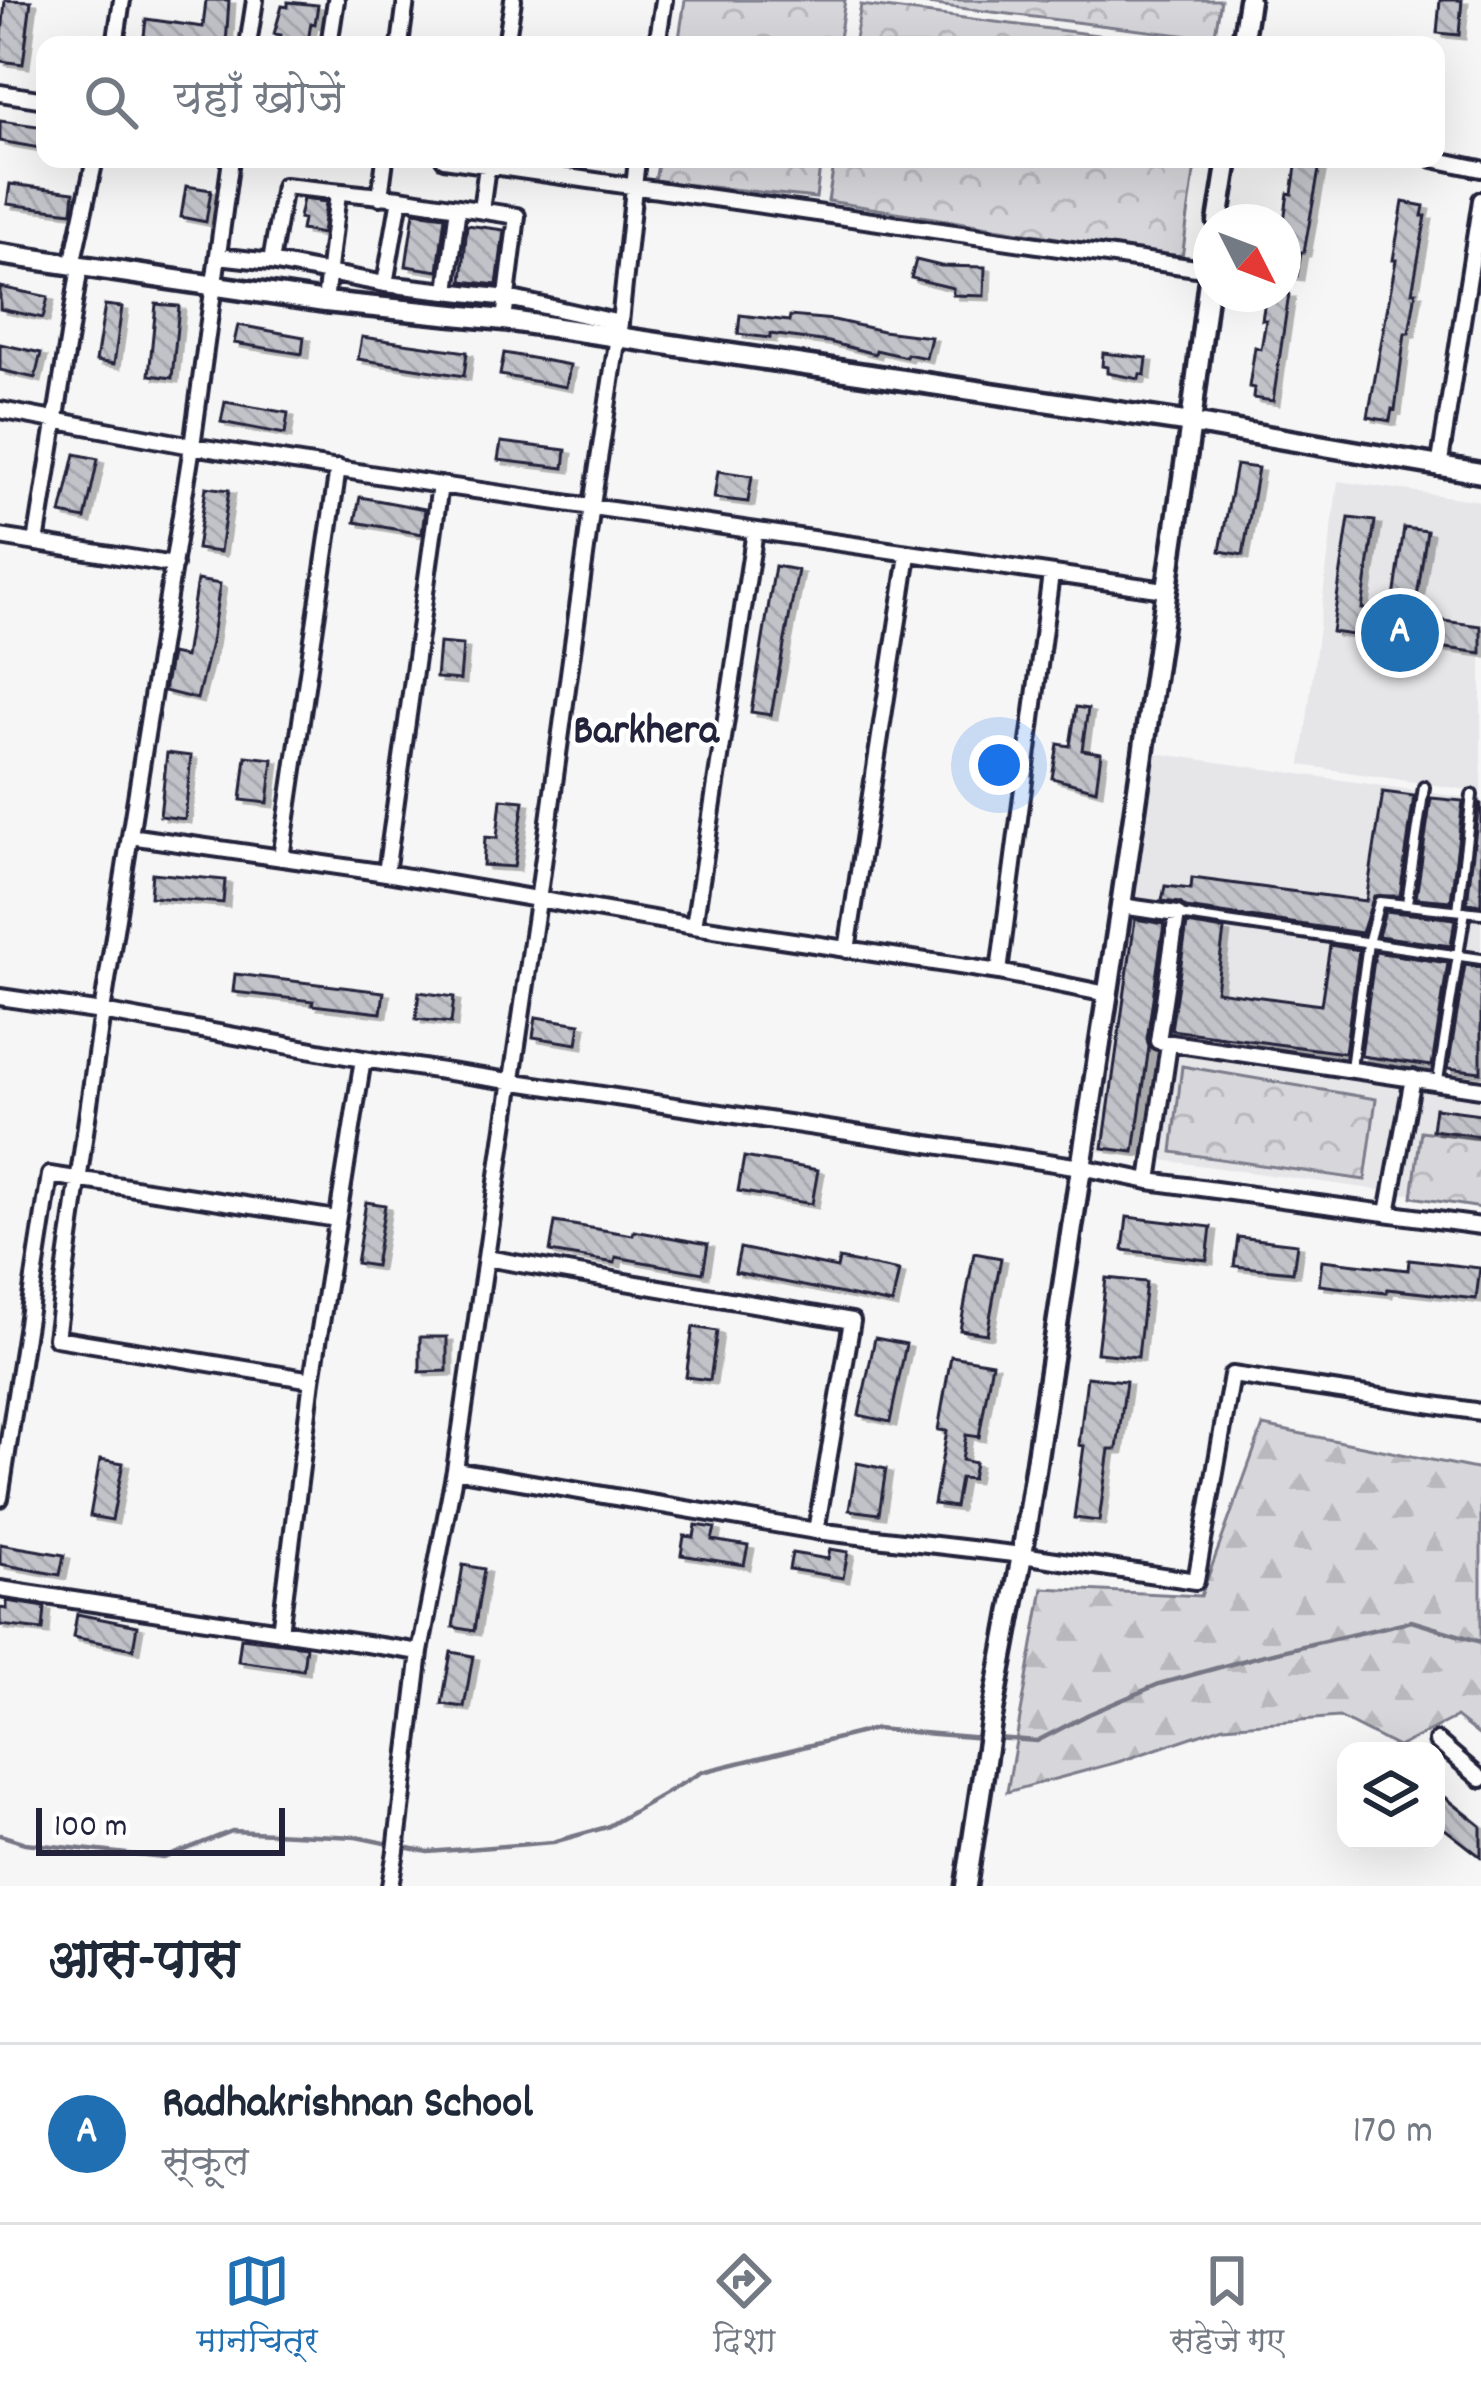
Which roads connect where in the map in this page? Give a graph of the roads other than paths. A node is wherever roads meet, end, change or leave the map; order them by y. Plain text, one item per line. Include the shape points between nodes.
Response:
1 (122, 0) edge
2 (255, 0) edge
3 (336, 0) edge
4 (406, 0) edge
5 (513, 0) edge
6 (664, 0) edge
7 (1249, 0) edge
8 (117, 36) edge
9 (249, 36) edge
10 (330, 36) edge
11 (401, 36) edge
12 (507, 36) edge
13 (658, 36) edge
14 (1243, 36) edge
15 (0, 93) edge
16 (36, 99) edge
17 (1445, 162) edge
18 (93, 168) edge
19 (230, 168) edge
20 (384, 168) edge
21 (486, 168) edge
22 (565, 168) edge
23 (636, 168) edge
24 (1227, 168) edge
25 (1481, 169) edge
26 (633, 185) junction
27 (338, 193) junction
28 (380, 197) junction
29 (400, 199) junction
30 (1481, 200) edge
31 (1221, 204) edge
32 (458, 207) junction
33 (481, 210) junction
34 (0, 254) edge
35 (218, 256) junction
36 (271, 262) junction
37 (1193, 265) edge
38 (76, 266) junction
39 (327, 274) junction
40 (385, 284) junction
41 (213, 286) junction
42 (447, 291) junction
43 (508, 298) junction
44 (325, 302) junction
45 (1205, 312) edge
46 (504, 320) junction
47 (619, 331) junction
48 (0, 410) edge
49 (56, 421) junction
50 (1192, 423) junction
51 (192, 446) junction
52 (338, 468) junction
53 (1439, 468) junction
54 (1481, 473) edge
55 (440, 485) junction
56 (592, 506) junction
57 (755, 531) junction
58 (0, 537) edge
59 (36, 543) junction
60 (908, 554) junction
61 (175, 565) junction
62 (1051, 574) junction
63 (1165, 590) junction
64 (1424, 787) dead end
65 (1472, 795) dead end
66 (130, 836) junction
67 (281, 858) junction
68 (386, 873) junction
69 (538, 901) junction
70 (1407, 903) junction
71 (1121, 906) junction
72 (1462, 910) junction
73 (1481, 913) edge
74 (1177, 914) junction
75 (694, 926) junction
76 (1368, 943) junction
77 (847, 950) junction
78 (1459, 956) junction
79 (1481, 959) edge
80 (999, 972) junction
81 (1107, 994) junction
82 (0, 997) edge
83 (102, 1012) junction
84 (1169, 1044) junction
85 (363, 1059) junction
86 (1351, 1068) junction
87 (1413, 1078) junction
88 (512, 1081) junction
89 (1438, 1082) junction
90 (1481, 1089) edge
91 (1081, 1167) junction
92 (80, 1180) junction
93 (1149, 1181) junction
94 (1388, 1213) junction
95 (337, 1220) junction
96 (1481, 1226) edge
97 (486, 1258) junction
98 (312, 1380) junction
99 (1481, 1412) edge
100 (455, 1470) junction
101 (0, 1498) edge
102 (816, 1531) junction
103 (1022, 1556) junction
104 (0, 1589) edge
105 (280, 1632) junction
106 (420, 1652) junction
107 (1437, 1741) dead end
108 (1481, 1779) edge
109 (390, 1886) edge
110 (967, 1886) edge

1 - 8 street
2 - 9 street
3 - 10 street
4 - 11 street
5 - 12 street
6 - 13 street
7 - 14 main road
15 - 16 street
17 - 25 street
18 - 38 street
19 - 35 street
20 - 28 street
21 - 33 street
22 - 26 street
23 - 26 street
24 - 31 main road
26 - 37 street
26 - 47 street
27 - 28 street
27 - 36 street via 284,186
27 - 39 street
28 - 29 street
29 - 32 street
29 - 40 street
30 - 53 street
32 - 33 street
32 - 42 street
33 - 43 street via 517,216
34 - 38 main road
35 - 36 street
35 - 41 street
36 - 39 street
38 - 41 main road
38 - 49 street
39 - 40 street
39 - 44 street
40 - 42 street
41 - 44 main road
41 - 51 street
42 - 43 street
43 - 46 street
43 - 47 street
44 - 46 main road
45 - 50 main road
46 - 47 main road
47 - 50 main road
47 - 56 street
48 - 49 street
49 - 51 street
49 - 59 street
50 - 53 main road
50 - 63 main road
51 - 52 street
51 - 61 street
52 - 55 street
52 - 67 street
53 - 54 main road
55 - 56 street
55 - 68 street
56 - 57 street
56 - 69 street
57 - 60 street
57 - 75 street
58 - 59 street
59 - 61 street
60 - 62 street
60 - 77 street
61 - 66 street
62 - 63 street
62 - 80 street
63 - 71 main road
64 - 70 lane
65 - 72 lane
66 - 67 street
66 - 83 street
67 - 68 street
68 - 69 street
69 - 75 street
69 - 88 street
70 - 72 lane
70 - 76 lane via 1378,902
71 - 74 street
71 - 81 main road
72 - 73 lane
72 - 78 lane
74 - 76 lane
74 - 84 street via 1158,1041
75 - 77 street
76 - 78 lane
76 - 86 lane
77 - 80 street
78 - 79 lane
78 - 89 lane
80 - 81 street
81 - 91 main road
82 - 83 street
83 - 85 street
83 - 92 street
84 - 86 street
84 - 93 street
85 - 88 street
85 - 95 street
86 - 87 street
87 - 89 street
87 - 94 street
88 - 91 street
88 - 97 street
89 - 90 street
91 - 93 street
91 - 103 main road
92 - 95 street
92 - 98 street via 56,1337
92 - 101 street via 50,1175
93 - 94 street
94 - 96 street
95 - 98 street
97 - 100 street
97 - 102 street via 852,1321
98 - 105 street
99 - 103 street via 1232,1375 1196,1581
100 - 102 street
100 - 106 street
102 - 103 street
103 - 110 main road
104 - 105 street
105 - 106 street
106 - 109 street
107 - 108 street

